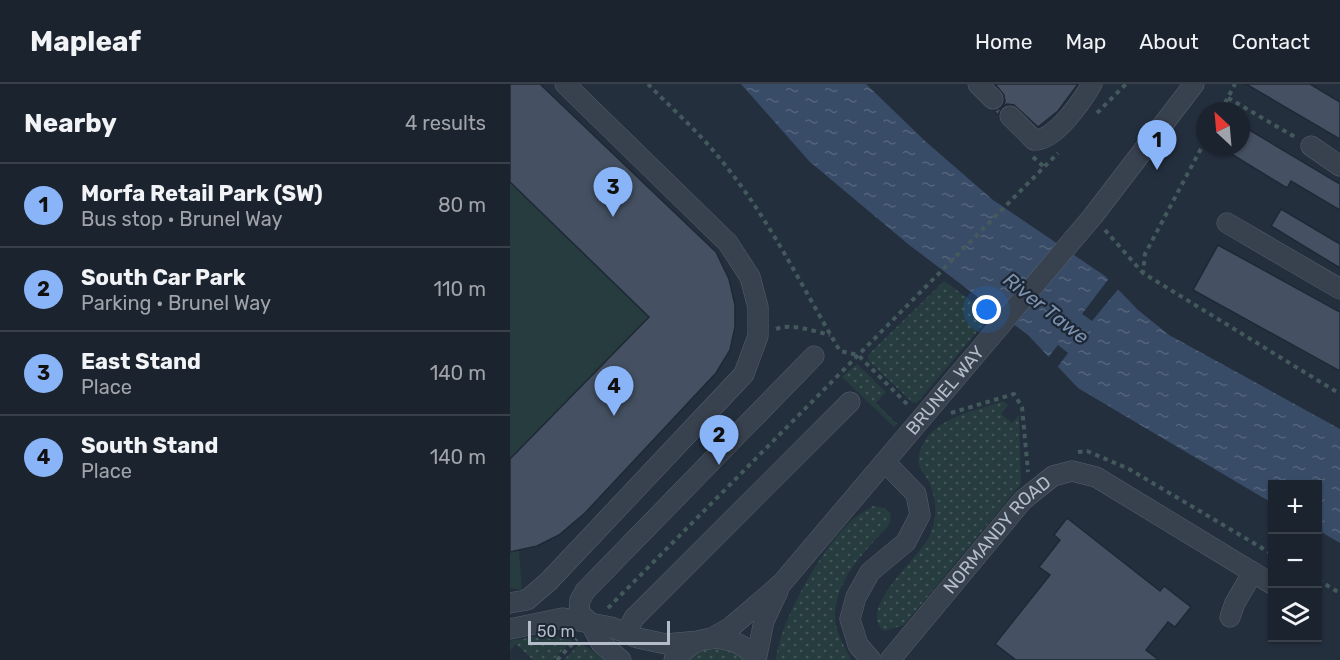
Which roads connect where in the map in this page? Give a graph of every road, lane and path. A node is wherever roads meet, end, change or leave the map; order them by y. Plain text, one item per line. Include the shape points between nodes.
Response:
1 (565, 84) edge
2 (648, 84) edge
3 (978, 84) edge
4 (1092, 84) edge
5 (1194, 84) edge
6 (1235, 84) edge
7 (1228, 98) junction
8 (993, 99) dead end
9 (1226, 102) edge
10 (1010, 116) dead end
11 (1311, 146) joint
12 (1197, 156) edge
13 (1340, 166) edge
14 (1044, 167) dead end
15 (1093, 216) junction
16 (1227, 223) dead end
17 (1143, 273) junction
18 (1340, 289) edge
19 (758, 336) junction
20 (831, 336) junction
21 (858, 355) junction
22 (814, 356) dead end
23 (1340, 394) edge
24 (850, 402) dead end
25 (949, 414) dead end
26 (921, 418) junction
27 (885, 462) junction
28 (1028, 474) dead end
29 (1252, 572) junction
30 (1268, 582) edge
31 (782, 583) junction
32 (1322, 583) edge
33 (1340, 593) edge
34 (510, 603) edge
35 (1233, 610) dead end
36 (591, 624) junction
37 (510, 629) edge
38 (626, 633) junction
39 (704, 640) junction
40 (557, 660) edge
41 (621, 660) edge
42 (674, 660) edge
43 (756, 660) edge
44 (871, 660) edge
45 (890, 660) edge

1 - 19 street via 728,243 750,277 758,307
2 - 20 path via 721,159 745,191
3 - 8 street
4 - 10 street via 1081,102 1042,141 1034,140
5 - 15 street, BRUNEL WAY
6 - 7 path
7 - 9 path
7 - 11 path
11 - 13 street
12 - 17 path via 1145,254
14 - 21 path
15 - 17 path
15 - 26 street, BRUNEL WAY
16 - 18 street
17 - 23 path
19 - 20 path via 783,327
19 - 34 street via 744,374 549,581 527,600
20 - 21 path via 840,351
21 - 26 path
21 - 36 path
22 - 36 street via 585,591 579,612
24 - 38 street via 634,618
25 - 28 path via 1014,394 1022,407
26 - 27 street, BRUNEL WAY
27 - 31 street, BRUNEL WAY
27 - 44 street via 916,494 920,515 906,542 870,572 856,597 850,619 858,645
29 - 30 street, NORMANDY ROAD
29 - 35 street
29 - 45 street, NORMANDY ROAD via 1096,477 1072,471 1053,476 1023,500
31 - 39 street, BRUNEL WAY via 731,627
31 - 43 street, BRUNEL WAY via 764,621
32 - 33 path
36 - 37 street via 564,618
36 - 38 street
36 - 40 path
36 - 41 street via 601,643
38 - 39 street via 666,644
39 - 42 street, BRUNEL WAY via 686,648
39 - 43 street, BRUNEL WAY via 733,641

